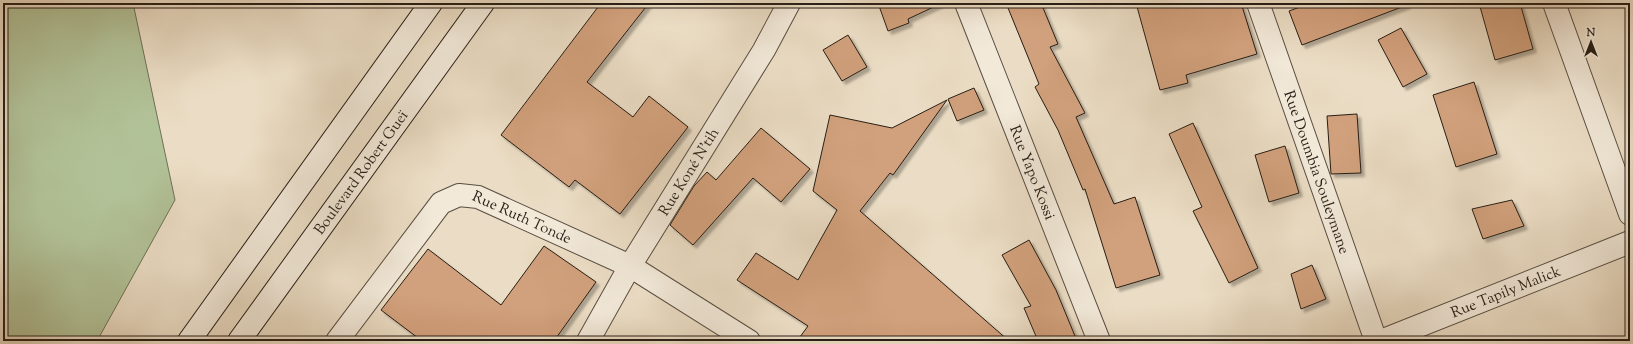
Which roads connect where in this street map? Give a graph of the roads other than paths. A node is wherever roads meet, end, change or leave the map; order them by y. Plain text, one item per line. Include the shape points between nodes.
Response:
1 (431, 3) edge
2 (483, 3) edge
3 (789, 3) edge
4 (966, 3) edge
5 (1258, 3) edge
6 (1554, 3) edge
7 (1630, 214) edge
8 (1630, 242) edge
9 (630, 266) junction
10 (189, 341) edge
11 (239, 341) edge
12 (337, 341) edge
13 (588, 341) edge
14 (749, 341) edge
15 (1099, 341) edge
16 (1376, 341) edge
17 (1381, 341) edge

1 - 10 street
2 - 11 street, Boulevard Robert Gueï
3 - 9 street, Rue Koné N'tih via 764,50
4 - 15 street, Rue Yapo Kossi
5 - 16 street, Rue Doumbia Souleymane
6 - 7 street
8 - 17 street, Rue Tapily Malick
9 - 12 street, Rue Ruth Tonde via 478,197 459,196 441,203
9 - 13 street, Rue Koné N'tih
9 - 14 street, Rue Ruth Tonde

